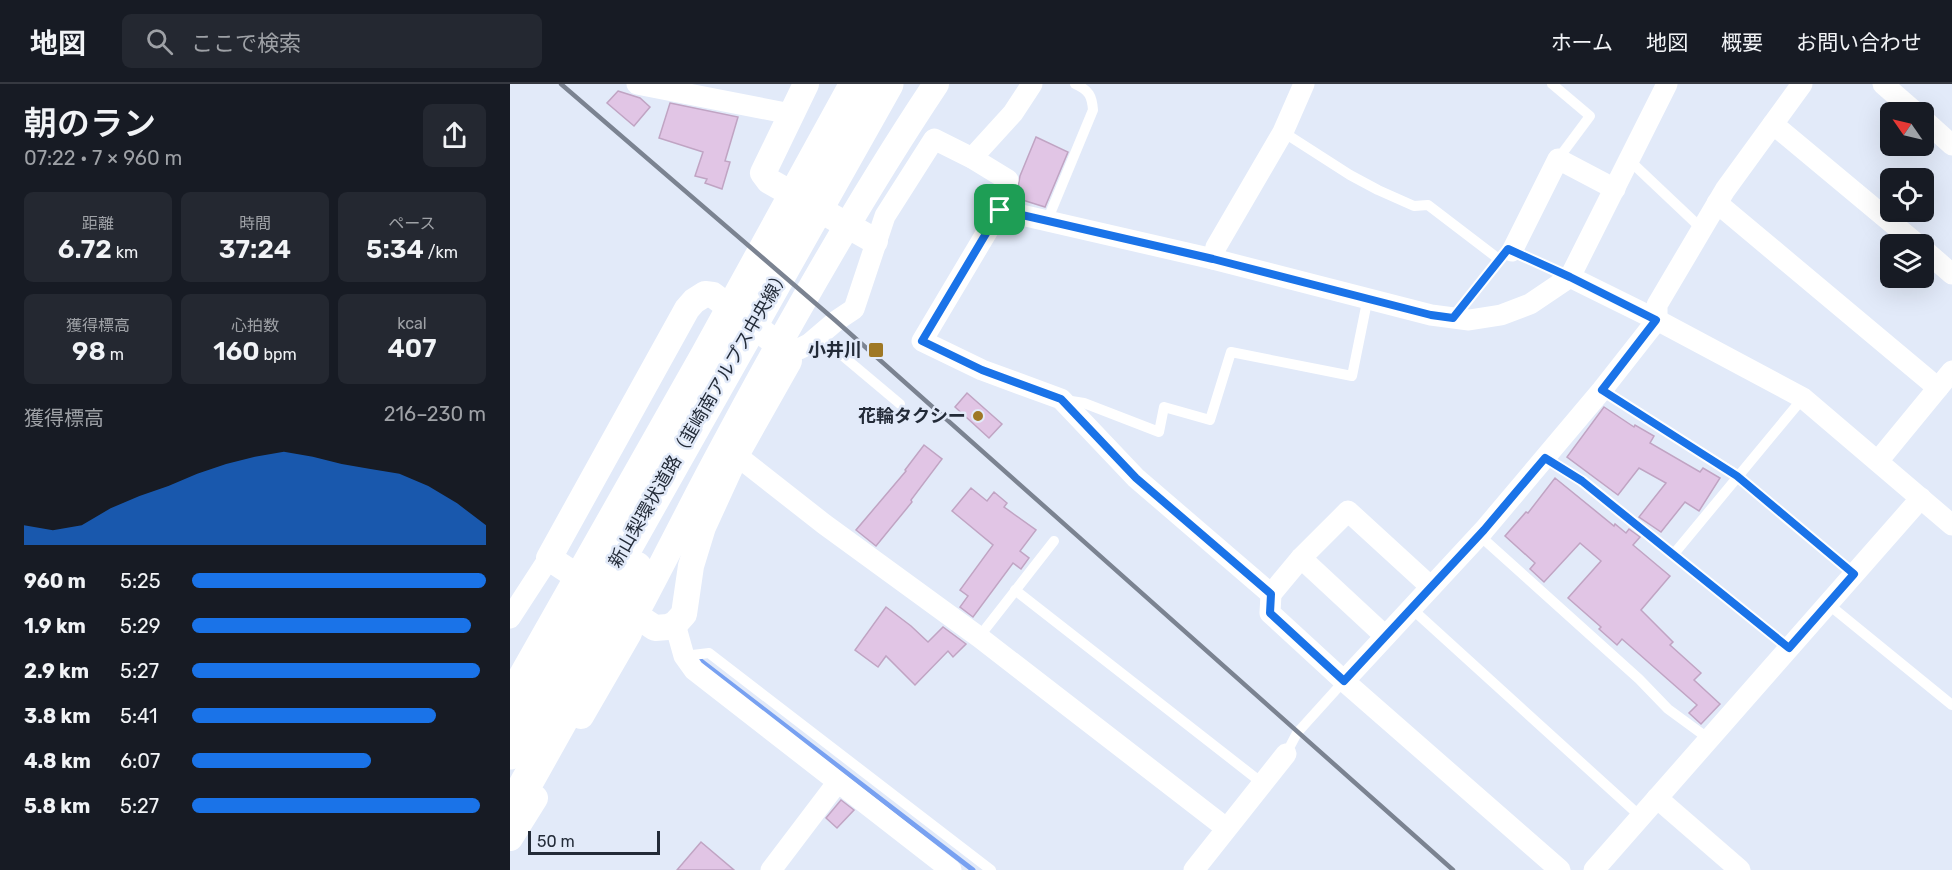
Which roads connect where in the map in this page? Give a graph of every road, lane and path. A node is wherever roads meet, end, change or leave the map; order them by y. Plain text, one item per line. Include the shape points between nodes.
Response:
1 (637, 84) edge
2 (806, 84) edge
3 (831, 84) edge
4 (856, 84) edge
5 (887, 84) edge
6 (911, 84) edge
7 (936, 84) edge
8 (1032, 84) edge
9 (1075, 84) edge
10 (1304, 84) edge
11 (1552, 84) edge
12 (1667, 84) edge
13 (1802, 84) edge
14 (1883, 84) edge
15 (673, 87) edge
16 (1904, 102) edge
17 (791, 114) junction
18 (1773, 124) junction
19 (1934, 129) edge
20 (1283, 132) junction
21 (1952, 145) edge
22 (972, 158) junction
23 (1558, 159) junction
24 (1629, 160) junction
25 (1615, 189) junction
26 (1717, 203) junction
27 (1000, 210) junction
28 (1047, 221) junction
29 (1702, 229) junction
30 (1905, 234) edge
31 (875, 241) junction
32 (1506, 256) junction
33 (1934, 258) edge
34 (1213, 259) junction
35 (1952, 274) edge
36 (1570, 277) junction
37 (1368, 297) junction
38 (1453, 318) junction
39 (1656, 320) junction
40 (819, 336) junction
41 (787, 351) junction
42 (716, 364) junction
43 (1952, 371) edge
44 (1938, 388) junction
45 (1602, 390) junction
46 (1803, 398) junction
47 (1061, 399) junction
48 (900, 404) dead end
49 (736, 455) junction
50 (677, 457) junction
51 (1545, 458) junction
52 (1878, 461) junction
53 (1737, 476) junction
54 (636, 479) junction
55 (1921, 498) junction
56 (1952, 525) edge
57 (1479, 535) junction
58 (1054, 541) dead end
59 (1673, 555) junction
60 (549, 558) junction
61 (1301, 558) junction
62 (1854, 574) junction
63 (1431, 587) junction
64 (1015, 590) junction
65 (1271, 594) junction
66 (1828, 604) junction
67 (1411, 608) junction
68 (635, 615) junction
69 (510, 618) edge
70 (675, 624) junction
71 (1385, 636) junction
72 (979, 637) junction
73 (1789, 648) junction
74 (510, 656) edge
75 (684, 656) junction
76 (1344, 681) junction
77 (510, 703) edge
78 (1952, 705) edge
79 (1709, 739) junction
80 (510, 753) edge
81 (1286, 754) joint
82 (837, 783) junction
83 (1262, 783) junction
84 (1657, 798) junction
85 (510, 812) edge
86 (1641, 817) junction
87 (1226, 828) junction
88 (510, 838) edge
89 (771, 870) edge
90 (951, 870) edge
91 (991, 870) edge
92 (1194, 870) edge
93 (1560, 870) edge
94 (1594, 870) edge
95 (1740, 870) edge

1 - 15 street
2 - 17 street
3 - 42 highway
4 - 42 highway, 新山梨環状道路（韮崎南アルプス中央線）
5 - 42 highway, 新山梨環状道路（韮崎南アルプス中央線）
6 - 42 highway
7 - 68 street via 889,156 773,357
8 - 22 street via 1013,113
9 - 28 lane via 1092,97 1093,110
10 - 20 street
11 - 23 lane via 1590,116
12 - 24 street
13 - 18 street
14 - 16 street
15 - 17 street
17 - 31 street via 763,173 769,181
18 - 26 street
18 - 30 street
19 - 21 street
20 - 32 lane via 1378,190 1414,206 1428,205
20 - 34 street via 1216,247
22 - 27 street via 1008,180
22 - 31 street via 934,139 885,216
23 - 25 street
23 - 32 street
24 - 25 street
24 - 29 lane
25 - 36 street
26 - 29 street
26 - 44 street
27 - 28 street
27 - 47 street via 922,341 982,370
28 - 34 street
29 - 39 street via 1657,305
31 - 40 street via 854,309
32 - 36 lane
32 - 38 lane
33 - 35 street
34 - 37 street
36 - 38 street via 1530,304 1501,315
36 - 39 street
37 - 38 street
37 - 47 lane via 1352,376 1231,352 1210,420 1164,407 1158,432 1084,403
39 - 45 street
39 - 46 street
40 - 41 street via 799,349
40 - 48 lane
41 - 49 street via 789,361
41 - 60 street via 713,295 705,294 694,301
42 - 50 highway, 新山梨環状道路（韮崎南アルプス中央線）
42 - 54 highway, 新山梨環状道路（韮崎南アルプス中央線）
43 - 44 street
44 - 52 street
45 - 51 street
45 - 53 lane
46 - 52 street
46 - 53 lane
47 - 65 street via 1136,478
49 - 70 street via 703,527 691,566 684,614
49 - 72 street
50 - 80 highway, 新山梨環状道路（韮崎南アルプス中央線）
50 - 85 highway via 666,505 580,687
51 - 57 street
51 - 59 lane via 1582,481
52 - 55 street
53 - 59 lane
53 - 62 lane
54 - 74 highway via 578,553
54 - 77 highway, 新山梨環状道路（韮崎南アルプス中央線）
55 - 56 street
55 - 62 street
57 - 63 street
57 - 79 lane via 1639,679 1668,710
58 - 64 lane
59 - 73 lane
60 - 68 street
60 - 69 street
61 - 63 street via 1348,511
61 - 65 street
61 - 71 street
62 - 66 street
63 - 67 street
64 - 72 lane
64 - 83 lane
65 - 76 street via 1270,613
66 - 73 street
66 - 78 lane
67 - 71 street
67 - 86 lane
68 - 70 street via 655,628
68 - 88 street via 629,633
70 - 75 street
71 - 76 street
72 - 87 street
73 - 79 street
75 - 82 street via 693,670
75 - 91 lane via 709,653
76 - 81 lane via 1297,733
76 - 93 street
79 - 84 street
81 - 83 street
82 - 89 street
82 - 90 street
83 - 87 street
84 - 86 street
84 - 95 street
86 - 94 street
87 - 92 street

